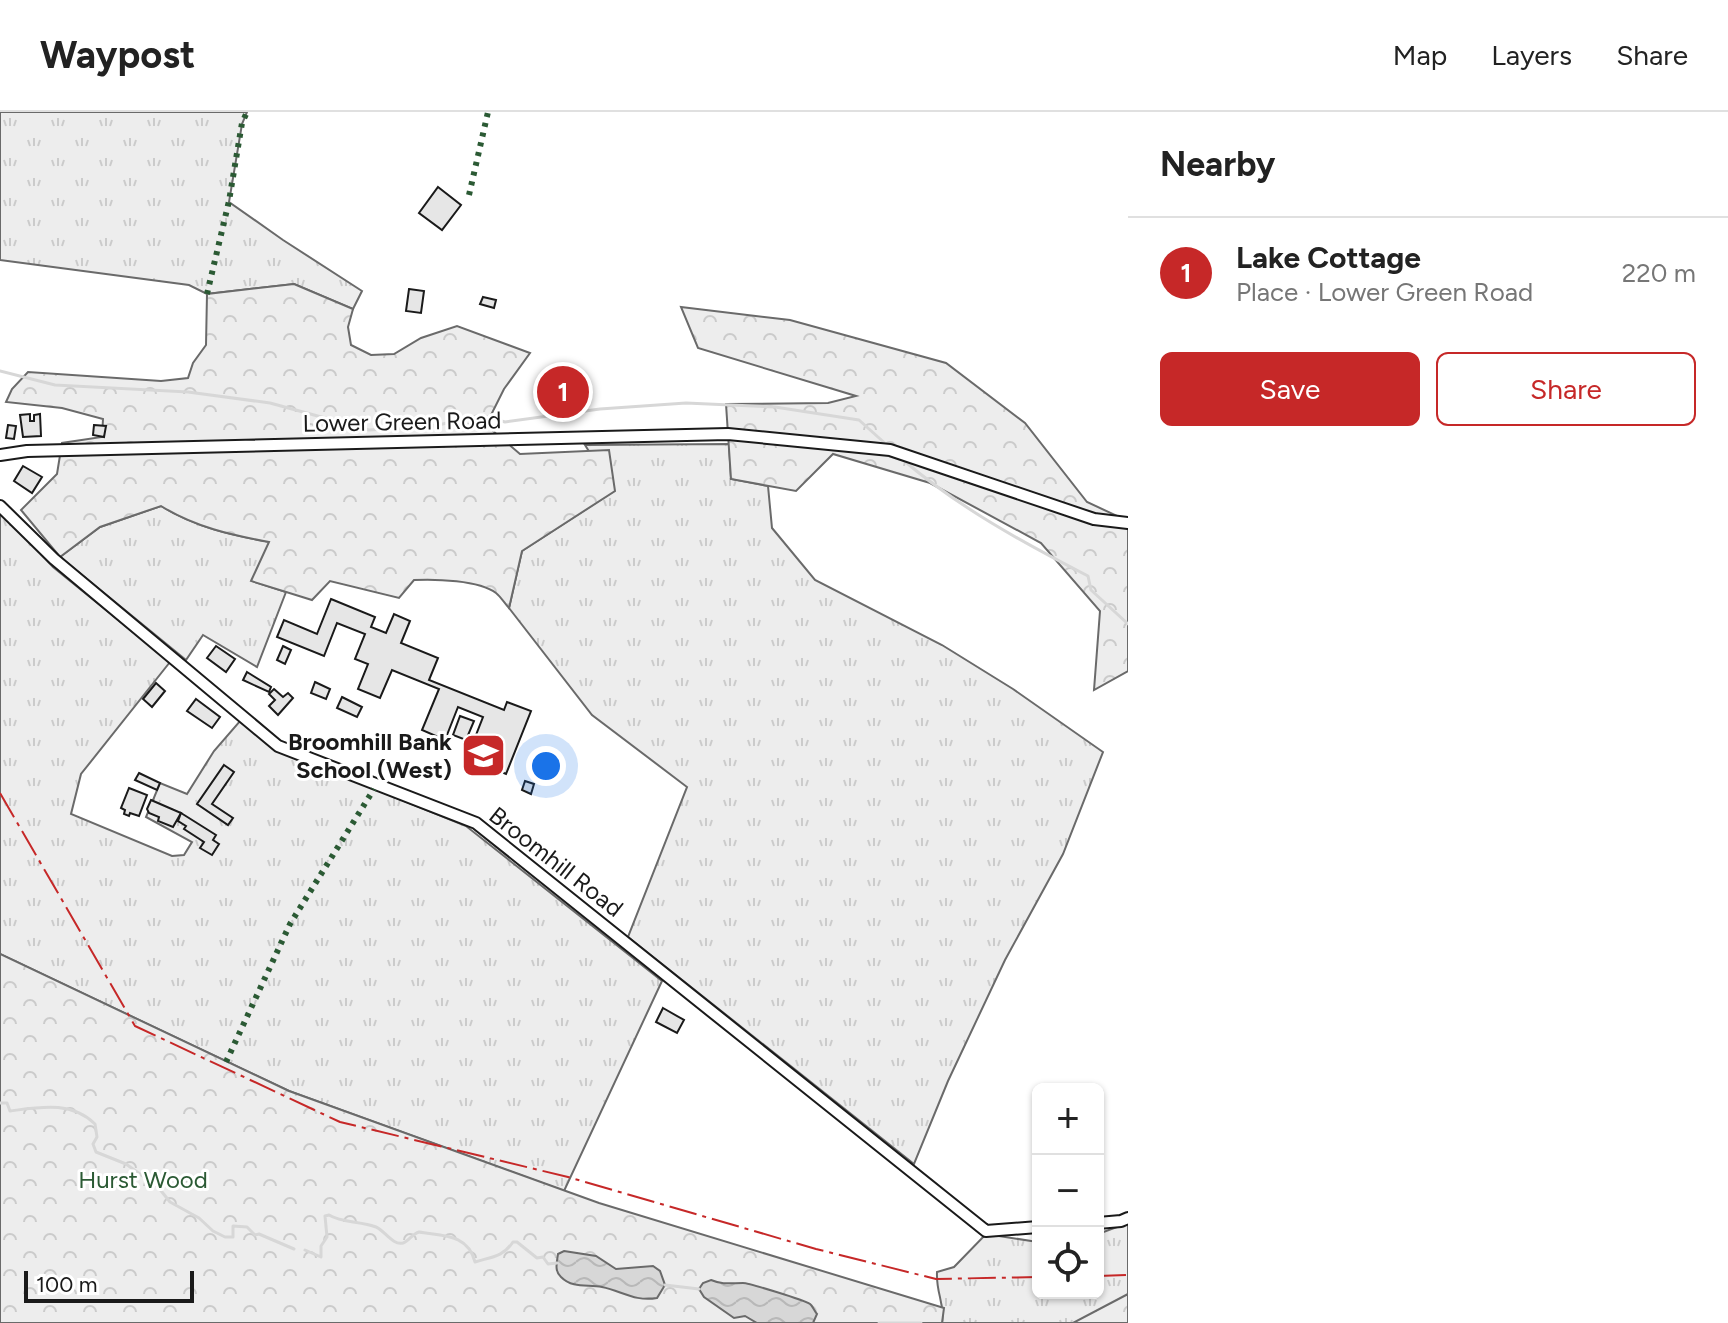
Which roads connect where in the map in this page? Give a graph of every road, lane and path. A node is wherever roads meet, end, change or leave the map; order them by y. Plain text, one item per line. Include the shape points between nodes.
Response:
1 (0, 455) edge
2 (0, 506) edge
3 (1128, 523) edge
4 (1128, 1218) edge
5 (1104, 1222) edge
6 (1032, 1227) edge

1 - 3 street, Lower Green Road via 728,434 890,450 1094,519
2 - 6 street, Broomhill Road via 54,559 278,746 476,823 986,1231
4 - 5 street

